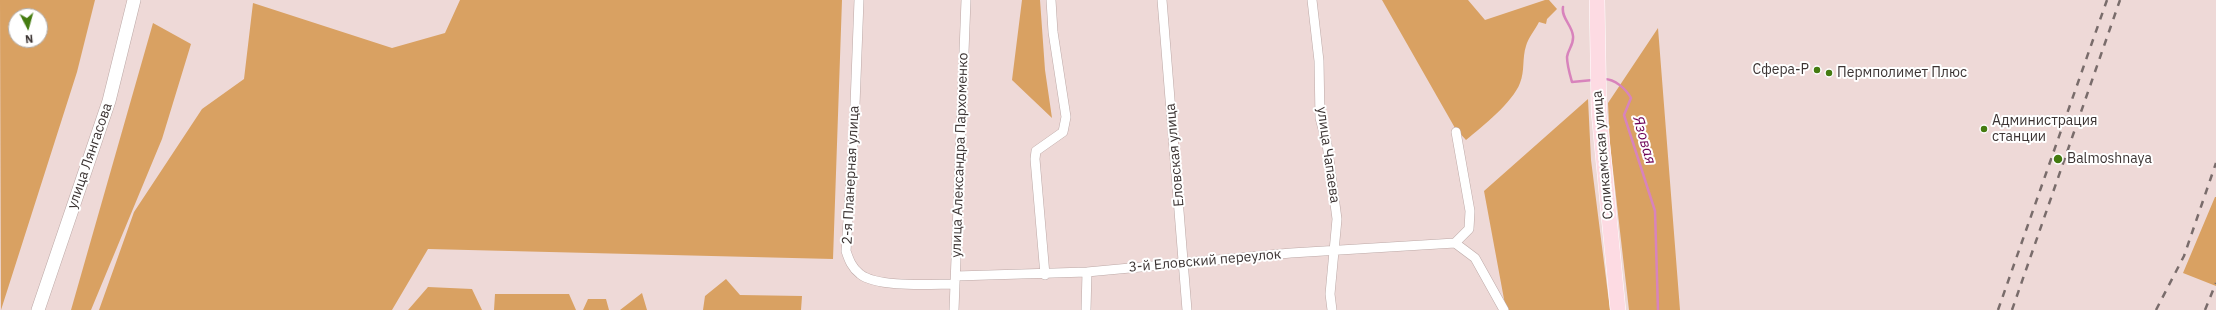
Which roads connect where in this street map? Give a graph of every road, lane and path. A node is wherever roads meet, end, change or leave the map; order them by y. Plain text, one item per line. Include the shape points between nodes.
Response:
1 (134, 0) edge
2 (859, 0) edge
3 (966, 0) edge
4 (1051, 0) edge
5 (1162, 0) edge
6 (1312, 0) edge
7 (1597, 0) edge
8 (1456, 132) dead end
9 (1454, 243) junction
10 (1333, 250) junction
11 (1184, 263) junction
12 (1088, 272) junction
13 (1045, 275) junction
14 (955, 280) junction
15 (38, 310) edge
16 (954, 310) edge
17 (1086, 310) edge
18 (1187, 310) edge
19 (1332, 310) edge
20 (1504, 310) edge
21 (1618, 310) edge

1 - 15 main road, улица Лянгасова via 109,101
2 - 14 street, 2-я Планерная улица via 846,251 860,275 872,280 902,284
3 - 14 street, улица Александра Пархоменко
4 - 13 street via 1053,32 1066,117 1063,132 1036,151 1035,155
5 - 11 street, Еловская улица
6 - 10 street, улица Чапаева via 1319,61 1320,118 1337,219
7 - 21 main road, Соликамская улица via 1598,112
8 - 9 street via 1470,211 1469,229
9 - 10 street, 3-й Еловский переулок
9 - 20 street via 1475,258
10 - 11 street, 3-й Еловский переулок
10 - 19 street, улица Чапаева via 1330,294
11 - 12 street, 3-й Еловский переулок
11 - 18 street, Еловская улица
12 - 13 street, 3-й Еловский переулок
12 - 17 street
13 - 14 street, 3-й Еловский переулок
14 - 16 street, улица Александра Пархоменко

